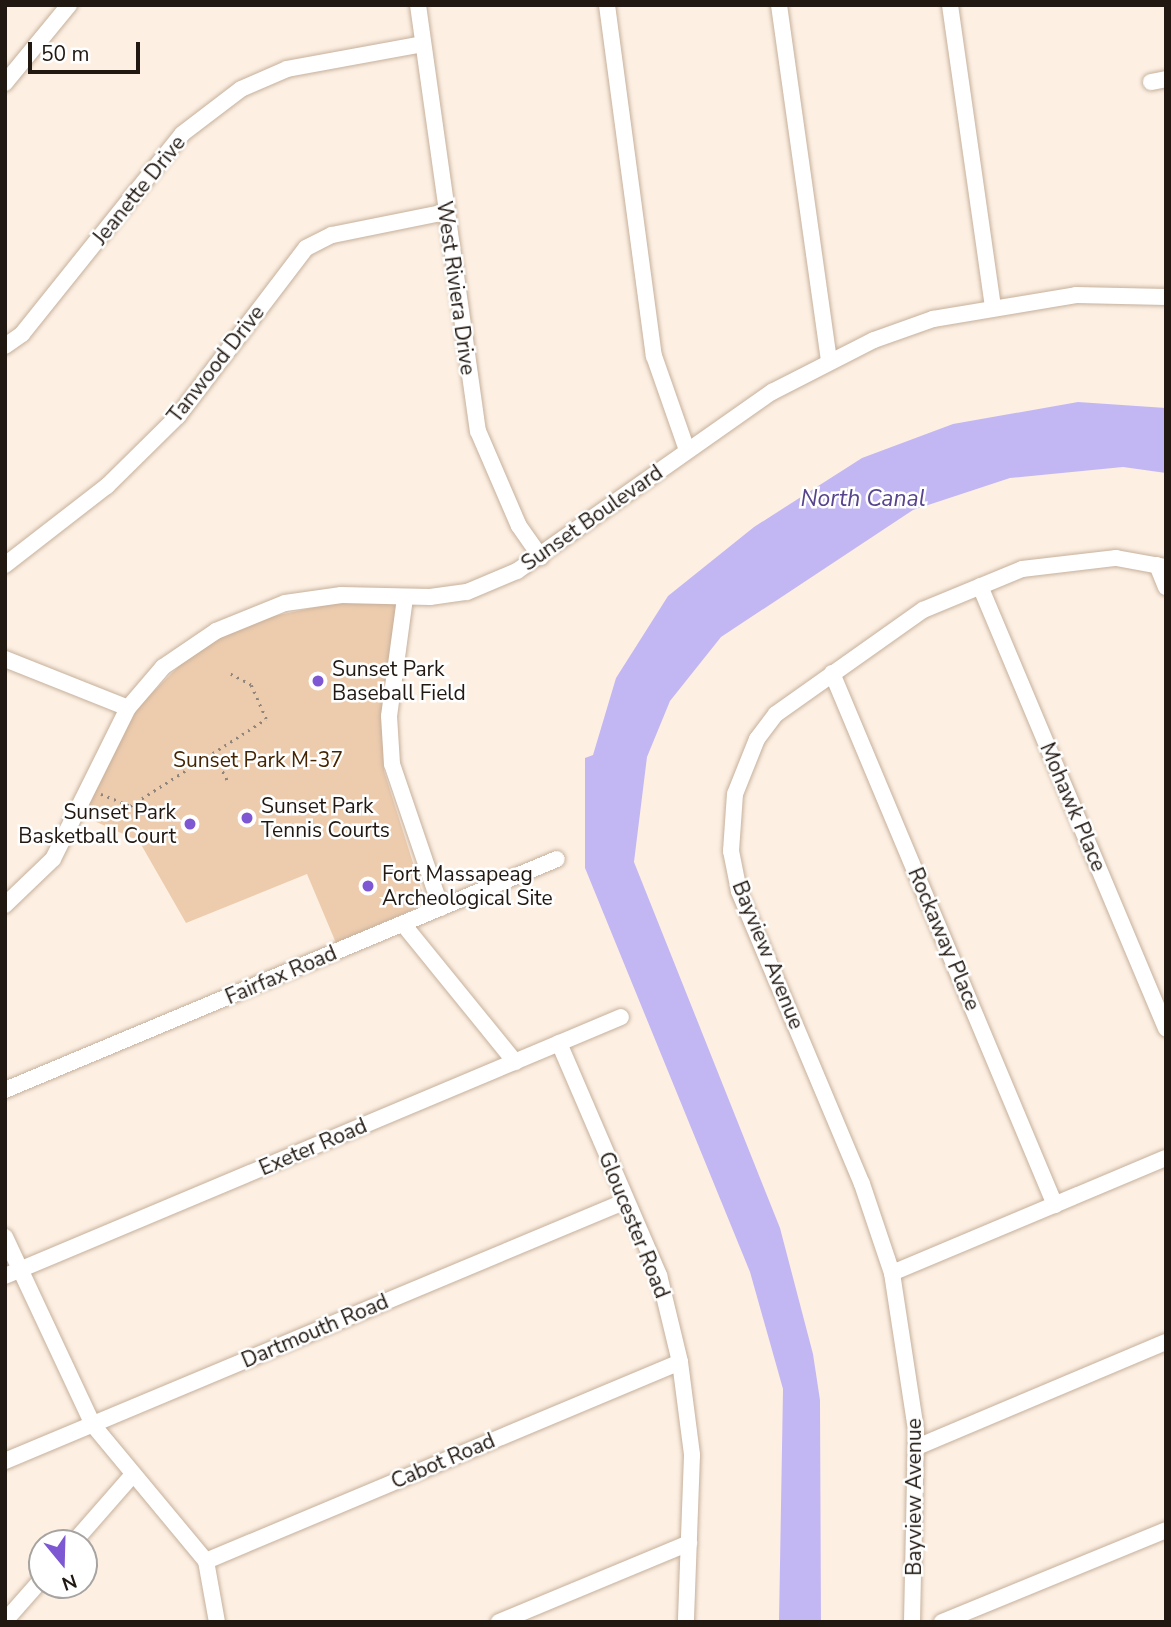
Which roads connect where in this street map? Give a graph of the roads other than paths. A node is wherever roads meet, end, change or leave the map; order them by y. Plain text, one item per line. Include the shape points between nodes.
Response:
1 (69, 5) edge
2 (418, 5) edge
3 (607, 5) edge
4 (779, 5) edge
5 (950, 5) edge
6 (423, 44) junction
7 (5, 83) edge
8 (446, 212) junction
9 (1166, 297) edge
10 (993, 308) junction
11 (5, 346) edge
12 (829, 361) junction
13 (687, 450) junction
14 (541, 557) junction
15 (5, 565) edge
16 (1161, 566) edge
17 (980, 586) junction
18 (1166, 587) edge
19 (405, 598) junction
20 (5, 659) edge
21 (832, 673) junction
22 (128, 708) junction
23 (557, 859) dead end
24 (5, 905) edge
25 (441, 908) junction
26 (403, 924) junction
27 (621, 1017) dead end
28 (1166, 1028) edge
29 (559, 1044) junction
30 (515, 1062) junction
31 (5, 1090) edge
32 (1166, 1158) edge
33 (626, 1201) junction
34 (1055, 1205) junction
35 (5, 1237) edge
36 (13, 1273) edge
37 (892, 1273) junction
38 (1166, 1342) edge
39 (680, 1362) junction
40 (93, 1425) junction
41 (917, 1447) junction
42 (5, 1461) edge
43 (130, 1478) junction
44 (85, 1529) edge
45 (1166, 1530) edge
46 (689, 1543) junction
47 (206, 1561) junction
48 (28, 1595) edge
49 (5, 1621) edge
50 (217, 1622) edge
51 (499, 1622) edge
52 (687, 1622) edge
53 (912, 1622) edge
54 (942, 1622) edge

1 - 7 street
2 - 6 street, West Riviera Drive
3 - 13 street via 654,356
4 - 12 street
5 - 10 street
6 - 8 street, West Riviera Drive
6 - 11 street, Jeanette Drive via 287,69 241,89 182,134 22,334
8 - 14 street, West Riviera Drive via 478,431 519,526
8 - 15 street, Tanwood Drive via 331,235 306,248 178,416 107,486
9 - 10 street, Sunset Boulevard via 1076,295
10 - 12 street, Sunset Boulevard via 933,320
12 - 13 street, Sunset Boulevard
13 - 14 street, Sunset Boulevard
14 - 19 street, Sunset Boulevard via 467,592
16 - 17 street, Bayview Avenue via 1073,560 1022,569
16 - 18 street
17 - 21 street, Bayview Avenue via 923,610
17 - 28 street, Mohawk Place
19 - 22 street, Sunset Boulevard via 341,595 249,614 190,645
19 - 25 street via 389,716 391,764
20 - 22 street
21 - 34 street, Rockaway Place
21 - 37 street, Bayview Avenue via 785,706 757,739 735,794 731,851 739,891 862,1184
22 - 24 street, Sunset Boulevard via 42,873
23 - 25 street, Fairfax Road
25 - 26 street, Fairfax Road
26 - 30 street
26 - 31 street, Fairfax Road
27 - 29 street, Exeter Road
29 - 30 street, Exeter Road
29 - 33 street, Gloucester Road
30 - 36 street, Exeter Road
32 - 34 street
33 - 39 street, Gloucester Road via 659,1275
33 - 40 street, Dartmouth Road
34 - 37 street
35 - 36 street
36 - 40 street
37 - 41 street, Bayview Avenue via 907,1346
38 - 41 street
39 - 46 street, Gloucester Road via 692,1455
39 - 47 street, Cabot Road
40 - 42 street, Dartmouth Road
40 - 43 street
41 - 53 street, Bayview Avenue
43 - 44 street
43 - 47 street
45 - 54 street
46 - 51 street
46 - 52 street, Gloucester Road
47 - 50 street
48 - 49 street

